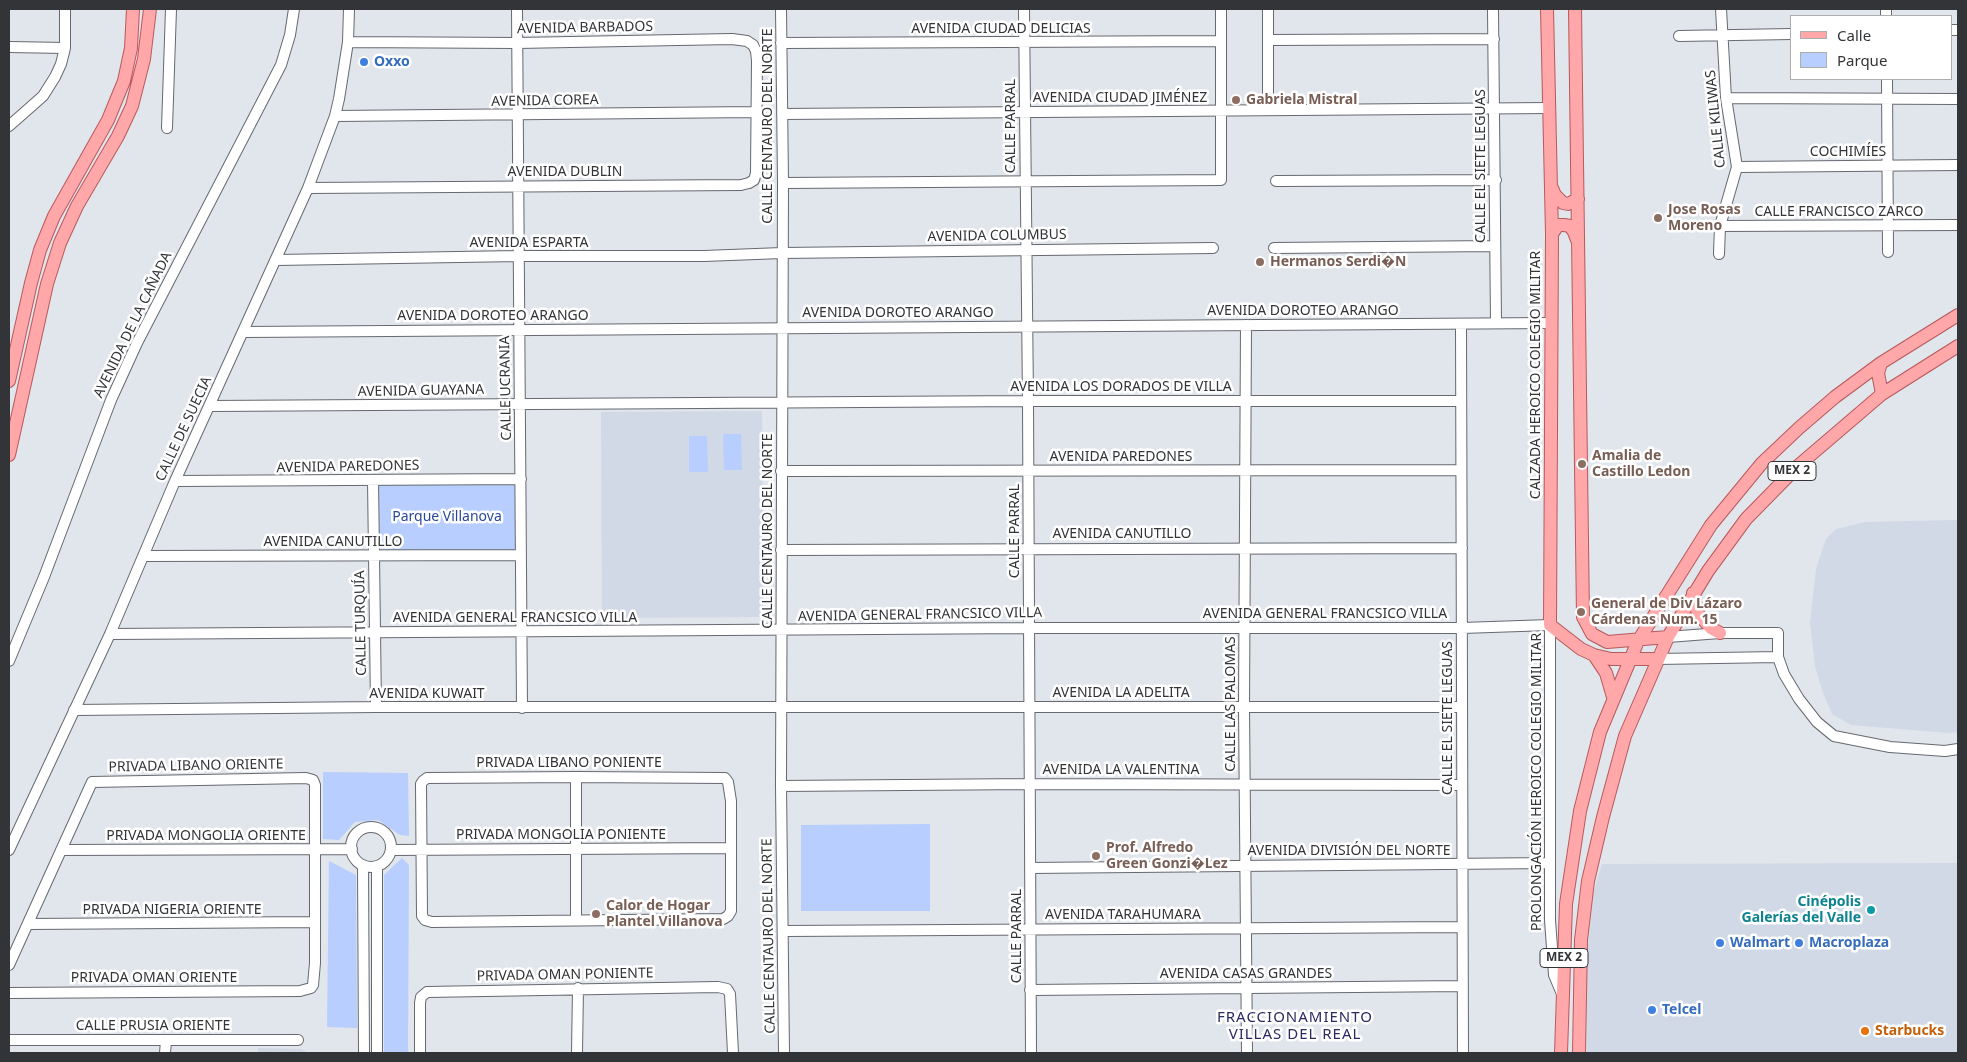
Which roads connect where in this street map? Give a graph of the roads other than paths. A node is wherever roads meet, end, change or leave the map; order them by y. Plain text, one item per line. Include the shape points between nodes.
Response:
1 (65, 9) edge
2 (134, 9) edge
3 (150, 9) edge
4 (171, 9) edge
5 (294, 9) edge
6 (349, 9) edge
7 (517, 9) edge
8 (781, 9) edge
9 (1024, 9) edge
10 (1221, 9) edge
11 (1268, 9) edge
12 (1494, 9) edge
13 (1547, 9) edge
14 (1575, 9) edge
15 (1721, 9) edge
16 (1790, 34) edge
17 (1679, 36) dead end
18 (1722, 36) junction
19 (1494, 39) junction
20 (1268, 40) junction
21 (1221, 41) junction
22 (348, 42) junction
23 (1024, 42) junction
24 (517, 43) junction
25 (781, 44) junction
26 (9, 47) edge
27 (65, 48) junction
28 (1886, 80) edge
29 (1726, 98) junction
30 (1958, 98) edge
31 (1887, 99) junction
32 (1494, 108) junction
33 (1550, 108) junction
34 (1221, 110) junction
35 (1268, 110) junction
36 (756, 112) junction
37 (1025, 112) junction
38 (782, 114) junction
39 (518, 115) junction
40 (335, 116) junction
41 (10, 122) edge
42 (166, 128) dead end
43 (1958, 165) edge
44 (1888, 166) junction
45 (1737, 167) junction
46 (1496, 180) junction
47 (1026, 181) junction
48 (1276, 182) dead end
49 (783, 183) junction
50 (1551, 183) junction
51 (518, 186) junction
52 (308, 188) junction
53 (1578, 200) junction
54 (1958, 225) edge
55 (1720, 226) junction
56 (1888, 226) junction
57 (1552, 234) junction
58 (1578, 242) junction
59 (1495, 246) junction
60 (1213, 248) dead end
61 (1274, 248) dead end
62 (1028, 249) junction
63 (1888, 252) dead end
64 (782, 253) junction
65 (1719, 254) dead end
66 (519, 256) junction
67 (276, 260) junction
68 (1958, 315) edge
69 (1496, 323) junction
70 (1552, 323) junction
71 (1461, 324) junction
72 (1246, 325) junction
73 (782, 327) junction
74 (1028, 327) junction
75 (519, 330) junction
76 (244, 332) junction
77 (1958, 346) edge
78 (1881, 363) junction
79 (9, 382) edge
80 (1882, 394) junction
81 (1028, 401) junction
82 (1246, 401) junction
83 (1460, 401) junction
84 (782, 402) junction
85 (520, 404) junction
86 (210, 406) junction
87 (9, 455) edge
88 (1029, 470) junction
89 (1244, 470) junction
90 (1461, 470) junction
91 (780, 471) junction
92 (521, 479) junction
93 (373, 480) junction
94 (175, 482) junction
95 (1029, 548) junction
96 (1245, 548) junction
97 (1462, 548) junction
98 (781, 550) junction
99 (521, 555) junction
100 (144, 556) junction
101 (374, 556) junction
102 (1693, 594) junction
103 (1550, 625) junction
104 (1245, 627) junction
105 (1029, 628) junction
106 (1462, 628) junction
107 (782, 630) junction
108 (375, 632) junction
109 (521, 632) junction
110 (1720, 633) junction
111 (110, 634) junction
112 (1668, 637) junction
113 (1638, 641) junction
114 (1594, 655) junction
115 (1778, 657) junction
116 (1629, 659) junction
117 (1657, 659) junction
118 (9, 661) edge
119 (1613, 697) junction
120 (781, 706) junction
121 (376, 707) junction
122 (1030, 707) junction
123 (1244, 707) junction
124 (1462, 707) junction
125 (522, 708) junction
126 (74, 710) junction
127 (1958, 750) edge
128 (576, 777) junction
129 (1030, 784) junction
130 (1246, 784) junction
131 (1461, 785) junction
132 (781, 786) junction
133 (730, 848) junction
134 (316, 849) junction
135 (352, 849) junction
136 (576, 849) junction
137 (9, 850) edge
138 (61, 850) junction
139 (391, 850) junction
140 (422, 850) junction
141 (1549, 863) junction
142 (1462, 864) junction
143 (363, 865) junction
144 (376, 866) junction
145 (1246, 866) junction
146 (1030, 868) junction
147 (576, 920) junction
148 (315, 922) junction
149 (28, 924) junction
150 (1462, 927) junction
151 (1247, 928) junction
152 (1030, 930) junction
153 (784, 931) junction
154 (9, 965) edge
155 (1463, 986) junction
156 (578, 988) junction
157 (1247, 988) junction
158 (1030, 990) junction
159 (9, 993) edge
160 (1564, 998) junction
161 (376, 1000) junction
162 (364, 1001) junction
163 (1563, 1014) junction
164 (9, 1040) edge
165 (298, 1040) dead end
166 (166, 1041) junction
167 (166, 1053) edge
168 (364, 1053) edge
169 (377, 1053) edge
170 (420, 1053) edge
171 (577, 1053) edge
172 (733, 1053) edge
173 (784, 1053) edge
174 (1031, 1053) edge
175 (1247, 1053) edge
176 (1463, 1053) edge
177 (1560, 1053) edge
178 (1579, 1053) edge

1 - 27 street
2 - 79 main road via 124,81 108,120 54,216 40,250
3 - 87 main road via 144,59 132,106 77,206 57,251
4 - 42 street
5 - 118 street, AVENIDA DE LA CAÑADA via 281,65 140,335 111,400
6 - 22 street, CALLE DE SUECIA
7 - 24 street, CALLE UCRANIA
8 - 25 street, CALLE CENTAURO DEL NORTE
9 - 23 street, CALLE PARRAL
10 - 21 street
11 - 20 street
12 - 19 street, CALLE EL SIETE LEGUAS
13 - 33 main road, CALZADA HEROICO COLEGIO MILITAR
14 - 53 main road
15 - 18 street, CALLE KILIWAS
16 - 18 street
17 - 18 street
18 - 29 street, CALLE KILIWAS
19 - 20 street
19 - 32 street, CALLE EL SIETE LEGUAS
20 - 35 street
21 - 23 street, AVENIDA CIUDAD DELICIAS
21 - 34 street
22 - 24 street, AVENIDA BARBADOS
22 - 40 street, CALLE DE SUECIA
23 - 25 street, AVENIDA CIUDAD DELICIAS
23 - 37 street, CALLE PARRAL
24 - 36 street, AVENIDA BARBADOS via 747,41 756,51
24 - 39 street, CALLE UCRANIA
25 - 38 street, CALLE CENTAURO DEL NORTE
26 - 27 street
27 - 41 street via 61,64 43,96
28 - 31 street
29 - 31 street
29 - 45 street, CALLE KILIWAS
30 - 31 street
31 - 44 street
32 - 33 street, AVENIDA CIUDAD JIMÉNEZ
32 - 35 street, AVENIDA CIUDAD JIMÉNEZ
32 - 46 street, CALLE EL SIETE LEGUAS
33 - 50 main road, CALZADA HEROICO COLEGIO MILITAR
34 - 35 street, AVENIDA CIUDAD JIMÉNEZ
34 - 37 street, AVENIDA CIUDAD JIMÉNEZ
34 - 47 street via 1221,180
36 - 39 street, AVENIDA COREA
36 - 51 street, AVENIDA DUBLIN via 756,174 749,183
37 - 38 street, AVENIDA CIUDAD JIMÉNEZ
37 - 47 street, CALLE PARRAL
38 - 49 street, CALLE CENTAURO DEL NORTE
39 - 40 street, AVENIDA COREA
39 - 51 street, CALLE UCRANIA
40 - 52 street, CALLE DE SUECIA
43 - 44 street, COCHIMÍES
44 - 45 street, COCHIMÍES
44 - 56 street
45 - 55 street, CALLE KILIWAS
46 - 48 street
46 - 59 street, CALLE EL SIETE LEGUAS
47 - 49 street
47 - 62 street, CALLE PARRAL
49 - 64 street, CALLE CENTAURO DEL NORTE
50 - 53 main road via 1559,201 1568,204
50 - 57 main road, CALZADA HEROICO COLEGIO MILITAR
51 - 52 street, AVENIDA DUBLIN
51 - 66 street, CALLE UCRANIA
52 - 67 street, CALLE DE SUECIA
53 - 58 main road
54 - 56 street, CALLE FRANCISCO ZARCO
55 - 56 street, CALLE FRANCISCO ZARCO
55 - 65 street, CALLE KILIWAS
56 - 63 street
57 - 58 main road via 1558,225 1570,226
57 - 70 main road, CALZADA HEROICO COLEGIO MILITAR
58 - 113 main road via 1583,617 1592,634 1599,639
59 - 61 street
59 - 69 street, CALLE EL SIETE LEGUAS
60 - 62 street, AVENIDA COLUMBUS
62 - 64 street, AVENIDA COLUMBUS
62 - 74 street, CALLE PARRAL
64 - 66 street, AVENIDA ESPARTA
64 - 73 street, CALLE CENTAURO DEL NORTE
66 - 67 street, AVENIDA ESPARTA
66 - 75 street, CALLE UCRANIA
67 - 76 street, CALLE DE SUECIA
68 - 78 main road, MEX 2
69 - 70 street, AVENIDA DOROTEO ARANGO
69 - 71 street, AVENIDA DOROTEO ARANGO
70 - 103 main road, CALZADA HEROICO COLEGIO MILITAR
71 - 72 street, AVENIDA DOROTEO ARANGO
71 - 83 street, CALLE EL SIETE LEGUAS
72 - 74 street, AVENIDA DOROTEO ARANGO
72 - 82 street, CALLE LAS PALOMAS
73 - 74 street, AVENIDA DOROTEO ARANGO
73 - 75 street, AVENIDA DOROTEO ARANGO
73 - 84 street, CALLE CENTAURO DEL NORTE
74 - 81 street, CALLE PARRAL
75 - 76 street, AVENIDA DOROTEO ARANGO
75 - 85 street, CALLE UCRANIA
76 - 86 street, CALLE DE SUECIA
77 - 80 main road, MEX 2
78 - 80 main road via 1878,373
78 - 113 main road, MEX 2 via 1835,397 1762,463 1711,524
80 - 102 main road, MEX 2 via 1799,465 1746,519
81 - 82 street, AVENIDA LOS DORADOS DE VILLA
81 - 84 street, AVENIDA LOS DORADOS DE VILLA
81 - 88 street, CALLE PARRAL
82 - 83 street, AVENIDA LOS DORADOS DE VILLA
82 - 89 street, CALLE LAS PALOMAS
83 - 90 street, CALLE EL SIETE LEGUAS
84 - 85 street, AVENIDA GUAYANA
84 - 91 street, CALLE CENTAURO DEL NORTE
85 - 86 street, AVENIDA GUAYANA
85 - 92 street, CALLE UCRANIA
86 - 94 street, CALLE DE SUECIA
88 - 89 street, AVENIDA PAREDONES
88 - 91 street, AVENIDA PAREDONES
88 - 95 street, CALLE PARRAL
89 - 90 street, AVENIDA PAREDONES
89 - 96 street, CALLE LAS PALOMAS
90 - 97 street, CALLE EL SIETE LEGUAS
91 - 98 street, CALLE CENTAURO DEL NORTE
92 - 93 street, AVENIDA PAREDONES
92 - 99 street, CALLE UCRANIA
93 - 94 street, AVENIDA PAREDONES
93 - 101 street, CALLE TURQUÍA
94 - 100 street, CALLE DE SUECIA
95 - 96 street, AVENIDA CANUTILLO
95 - 98 street, AVENIDA CANUTILLO
95 - 105 street, CALLE PARRAL
96 - 97 street, AVENIDA CANUTILLO
96 - 104 street, CALLE LAS PALOMAS
97 - 106 street, CALLE EL SIETE LEGUAS
98 - 107 street, CALLE CENTAURO DEL NORTE
99 - 101 street, AVENIDA CANUTILLO
99 - 109 street, CALLE UCRANIA
100 - 101 street, AVENIDA CANUTILLO
100 - 111 street, CALLE DE SUECIA
101 - 108 street, CALLE TURQUÍA
102 - 110 main road via 1698,614
102 - 112 main road, MEX 2
103 - 106 street, AVENIDA GENERAL FRANCSICO VILLA
103 - 114 main road
103 - 141 street, PROLONGACIÓN HEROICO COLEGIO MILITAR
104 - 105 street, AVENIDA GENERAL FRANCSICO VILLA
104 - 106 street, AVENIDA GENERAL FRANCSICO VILLA
104 - 123 street, CALLE LAS PALOMAS
105 - 107 street, AVENIDA GENERAL FRANCSICO VILLA
105 - 122 street, CALLE PARRAL
106 - 124 street, CALLE EL SIETE LEGUAS
107 - 109 street, AVENIDA GENERAL FRANCSICO VILLA
107 - 120 street, CALLE CENTAURO DEL NORTE
108 - 109 street, AVENIDA GENERAL FRANCSICO VILLA
108 - 111 street, AVENIDA GENERAL FRANCSICO VILLA
108 - 121 street, CALLE TURQUÍA
109 - 125 street, CALLE UCRANIA
110 - 112 street
110 - 115 street via 1778,633
111 - 126 street, CALLE DE SUECIA
112 - 113 main road
112 - 117 main road, MEX 2
113 - 116 main road, MEX 2
114 - 116 main road
114 - 119 main road via 1606,673
115 - 117 street
115 - 127 street via 1799,699 1817,722 1834,736 1890,747
116 - 117 main road
116 - 119 main road, MEX 2
117 - 178 main road, MEX 2 via 1625,736 1588,880 1581,940
119 - 160 main road, MEX 2 via 1580,811 1571,863 1565,914
120 - 122 street, AVENIDA LA ADELITA
120 - 125 street, AVENIDA KUWAIT
120 - 132 street, CALLE CENTAURO DEL NORTE
121 - 125 street, AVENIDA KUWAIT
121 - 126 street, AVENIDA KUWAIT
122 - 123 street, AVENIDA LA ADELITA
122 - 129 street, CALLE PARRAL
123 - 124 street, AVENIDA LA ADELITA
123 - 130 street, CALLE LAS PALOMAS
124 - 131 street, CALLE EL SIETE LEGUAS
126 - 137 street, CALLE DE SUECIA
128 - 133 street, PRIVADA LIBANO PONIENTE via 725,778 730,790
128 - 136 street
128 - 140 street, PRIVADA LIBANO PONIENTE via 427,778 421,784
129 - 130 street, AVENIDA LA VALENTINA
129 - 132 street, AVENIDA LA VALENTINA
129 - 146 street, CALLE PARRAL
130 - 131 street, AVENIDA LA VALENTINA
130 - 145 street, CALLE LAS PALOMAS
131 - 142 street, CALLE EL SIETE LEGUAS
132 - 153 street, CALLE CENTAURO DEL NORTE
133 - 136 street, PRIVADA MONGOLIA PONIENTE
133 - 147 street via 731,911 723,919
134 - 135 street, PRIVADA MONGOLIA ORIENTE
134 - 138 street, PRIVADA MONGOLIA ORIENTE
134 - 138 street, PRIVADA LIBANO ORIENTE via 315,785 306,778 92,782
134 - 148 street
135 - 139 street via 354,838 360,831 375,828 387,836
135 - 143 street
136 - 140 street, PRIVADA MONGOLIA PONIENTE
136 - 147 street
138 - 149 street
139 - 140 street, PRIVADA MONGOLIA PONIENTE
139 - 144 street via 386,860
140 - 147 street via 422,916 426,920
141 - 142 street, AVENIDA DIVISIÓN DEL NORTE
141 - 160 street, PROLONGACIÓN HEROICO COLEGIO MILITAR via 1554,975
142 - 145 street, AVENIDA DIVISIÓN DEL NORTE
142 - 150 street, CALLE EL SIETE LEGUAS
143 - 144 street
143 - 162 street
144 - 161 street
145 - 146 street, AVENIDA DIVISIÓN DEL NORTE
145 - 151 street, CALLE LAS PALOMAS
146 - 152 street, CALLE PARRAL
148 - 149 street, PRIVADA NIGERIA ORIENTE
148 - 159 street, PRIVADA OMAN ORIENTE via 313,985 300,991
149 - 154 street
150 - 151 street, AVENIDA TARAHUMARA
150 - 155 street, CALLE EL SIETE LEGUAS
151 - 152 street, AVENIDA TARAHUMARA
151 - 157 street, CALLE LAS PALOMAS
152 - 153 street, AVENIDA TARAHUMARA
152 - 158 street, CALLE PARRAL
153 - 173 street, CALLE CENTAURO DEL NORTE
155 - 157 street, AVENIDA CASAS GRANDES
155 - 176 street, CALLE EL SIETE LEGUAS
156 - 170 street, PRIVADA OMAN PONIENTE via 433,991 424,994 420,1003
156 - 171 street
156 - 172 street, PRIVADA OMAN PONIENTE via 727,989 730,994
157 - 158 street, AVENIDA CASAS GRANDES
157 - 175 street, CALLE LAS PALOMAS
158 - 174 street, CALLE PARRAL
160 - 163 main road, MEX 2
161 - 162 street
161 - 169 street
162 - 168 street
163 - 177 main road, MEX 2
163 - 178 main road via 1569,1049
164 - 166 street, CALLE PRUSIA ORIENTE
165 - 166 street, CALLE PRUSIA ORIENTE
166 - 167 street

